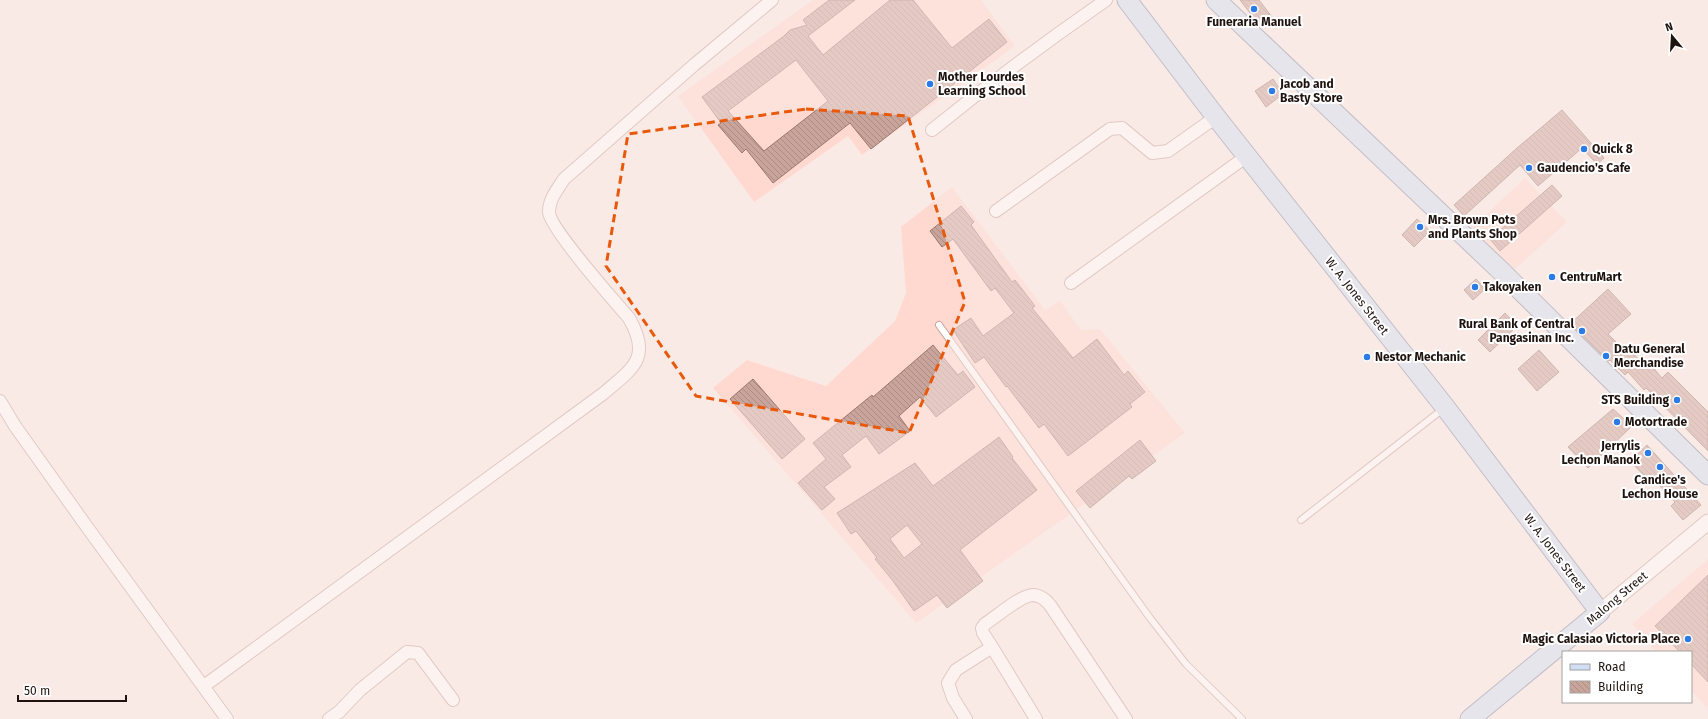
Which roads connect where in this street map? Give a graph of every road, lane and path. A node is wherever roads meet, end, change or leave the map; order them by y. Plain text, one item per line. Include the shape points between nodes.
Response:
1 (772, 0) edge
2 (1106, 0) edge
3 (1127, 0) edge
4 (1216, 0) edge
5 (1216, 117) junction
6 (932, 130) dead end
7 (1248, 156) junction
8 (996, 211) dead end
9 (1071, 283) dead end
10 (939, 325) dead end
11 (0, 401) edge
12 (1444, 408) junction
13 (1708, 475) edge
14 (1301, 520) dead end
15 (1708, 522) edge
16 (1600, 612) junction
17 (992, 647) junction
18 (204, 686) junction
19 (453, 700) dead end
20 (227, 719) edge
21 (329, 719) edge
22 (966, 719) edge
23 (1036, 719) edge
24 (1126, 719) edge
25 (1242, 719) edge
26 (1470, 719) edge

1 - 18 street via 564,179 550,201 549,214 558,232 636,330 640,348 631,369 604,393
2 - 6 street via 1049,39
3 - 5 main road, W. A. Jones Street
4 - 13 main road via 1502,272
5 - 7 main road, W. A. Jones Street
5 - 8 street via 1173,148 1160,153 1152,153 1122,128 1110,128
7 - 9 street
7 - 12 main road, W. A. Jones Street
10 - 25 lane via 1150,618 1186,664
11 - 18 street via 87,527
12 - 14 lane
12 - 16 main road, W. A. Jones Street
15 - 16 street, Malong Street
16 - 26 main road, Malong Street
17 - 22 street via 956,670 950,677 948,683 952,698
17 - 23 street
17 - 24 street via 983,633 982,628 985,624 1026,596 1043,598
18 - 20 street
19 - 21 street via 418,653 407,652

